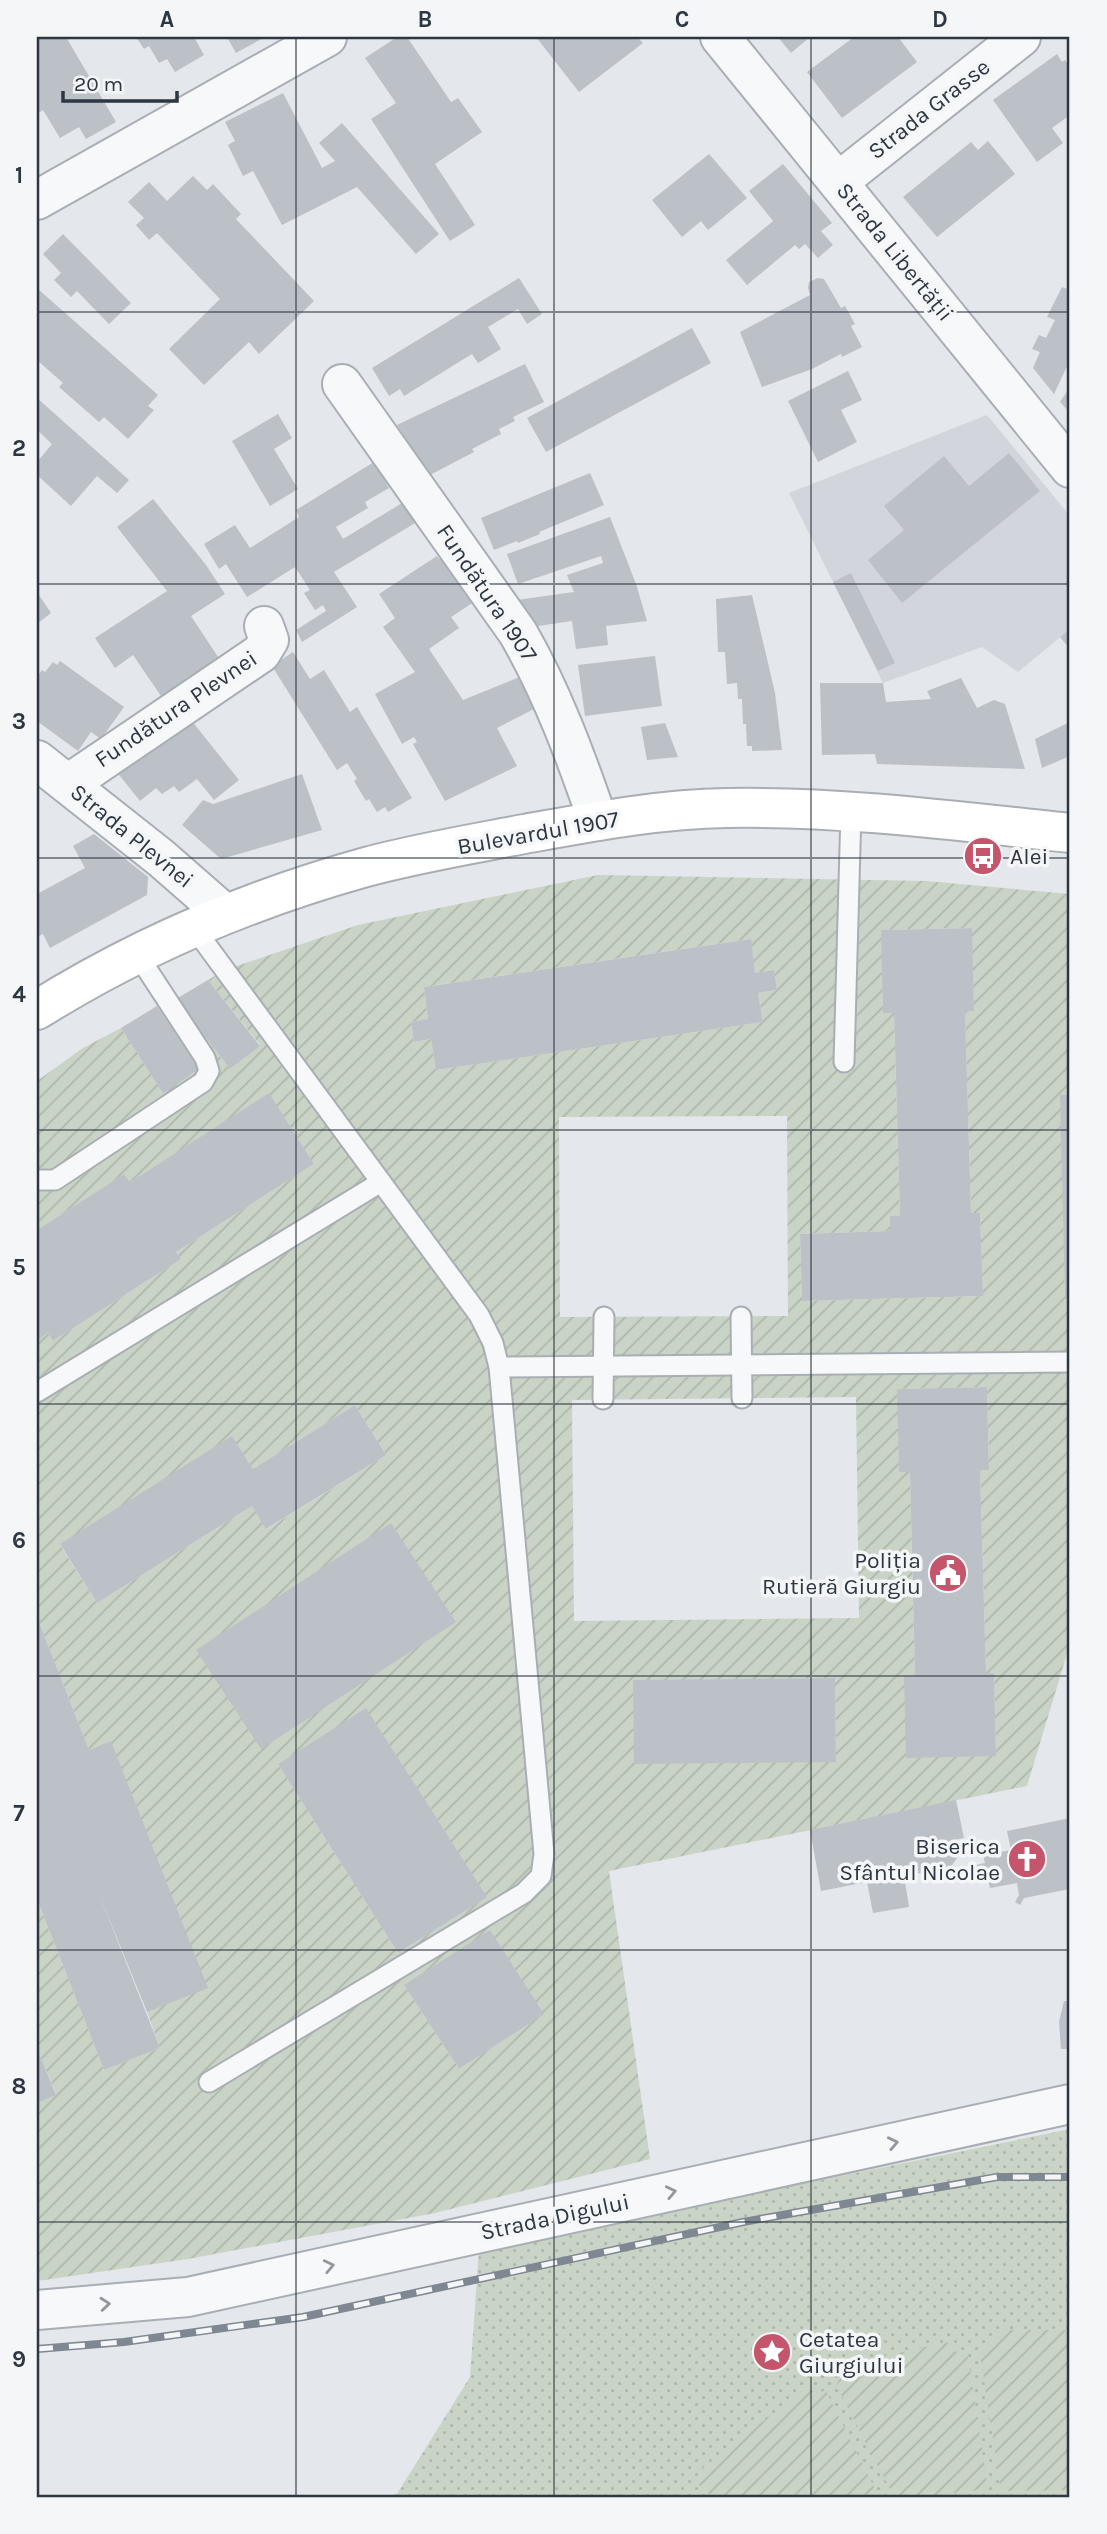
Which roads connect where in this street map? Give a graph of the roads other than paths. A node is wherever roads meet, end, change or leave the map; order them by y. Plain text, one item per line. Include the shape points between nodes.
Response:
1 (327, 37) edge
2 (720, 37) edge
3 (1021, 37) edge
4 (838, 182) junction
5 (37, 200) edge
6 (342, 384) dead end
7 (1070, 468) edge
8 (264, 626) dead end
9 (37, 760) edge
10 (68, 784) junction
11 (851, 811) junction
12 (597, 821) junction
13 (1070, 833) edge
14 (209, 921) junction
15 (137, 954) junction
16 (37, 1010) edge
17 (845, 1062) dead end
18 (37, 1180) edge
19 (381, 1182) junction
20 (604, 1317) dead end
21 (741, 1317) dead end
22 (1070, 1362) edge
23 (742, 1365) junction
24 (499, 1367) junction
25 (603, 1367) junction
26 (37, 1392) edge
27 (742, 1398) dead end
28 (603, 1399) dead end
29 (209, 2082) dead end
30 (1070, 2104) edge
31 (37, 2310) edge

1 - 5 street
2 - 4 street, Strada Libertății
3 - 4 street, Strada Grasse
4 - 7 street, Strada Libertății
6 - 12 street, Fundătura 1907 via 518,633 545,685
8 - 10 street, Fundătura Plevnei via 269,640 261,653
9 - 10 street, Strada Plevnei
10 - 14 street, Strada Plevnei via 192,884
11 - 12 main road, Bulevardul 1907 via 724,808
11 - 13 main road, Bulevardul 1907
11 - 17 lane
12 - 14 main road, Bulevardul 1907 via 366,867
14 - 15 main road, Bulevardul 1907
14 - 19 lane
15 - 16 main road, Bulevardul 1907
15 - 18 lane via 209,1071 203,1082 55,1180
19 - 24 lane via 479,1315
19 - 26 lane
20 - 25 lane
21 - 23 lane
22 - 23 lane
23 - 25 lane
23 - 27 lane
24 - 25 lane
24 - 29 lane via 544,1854 541,1875 524,1892
25 - 28 lane
31 -> 30 street, Strada Digului via 188,2297

